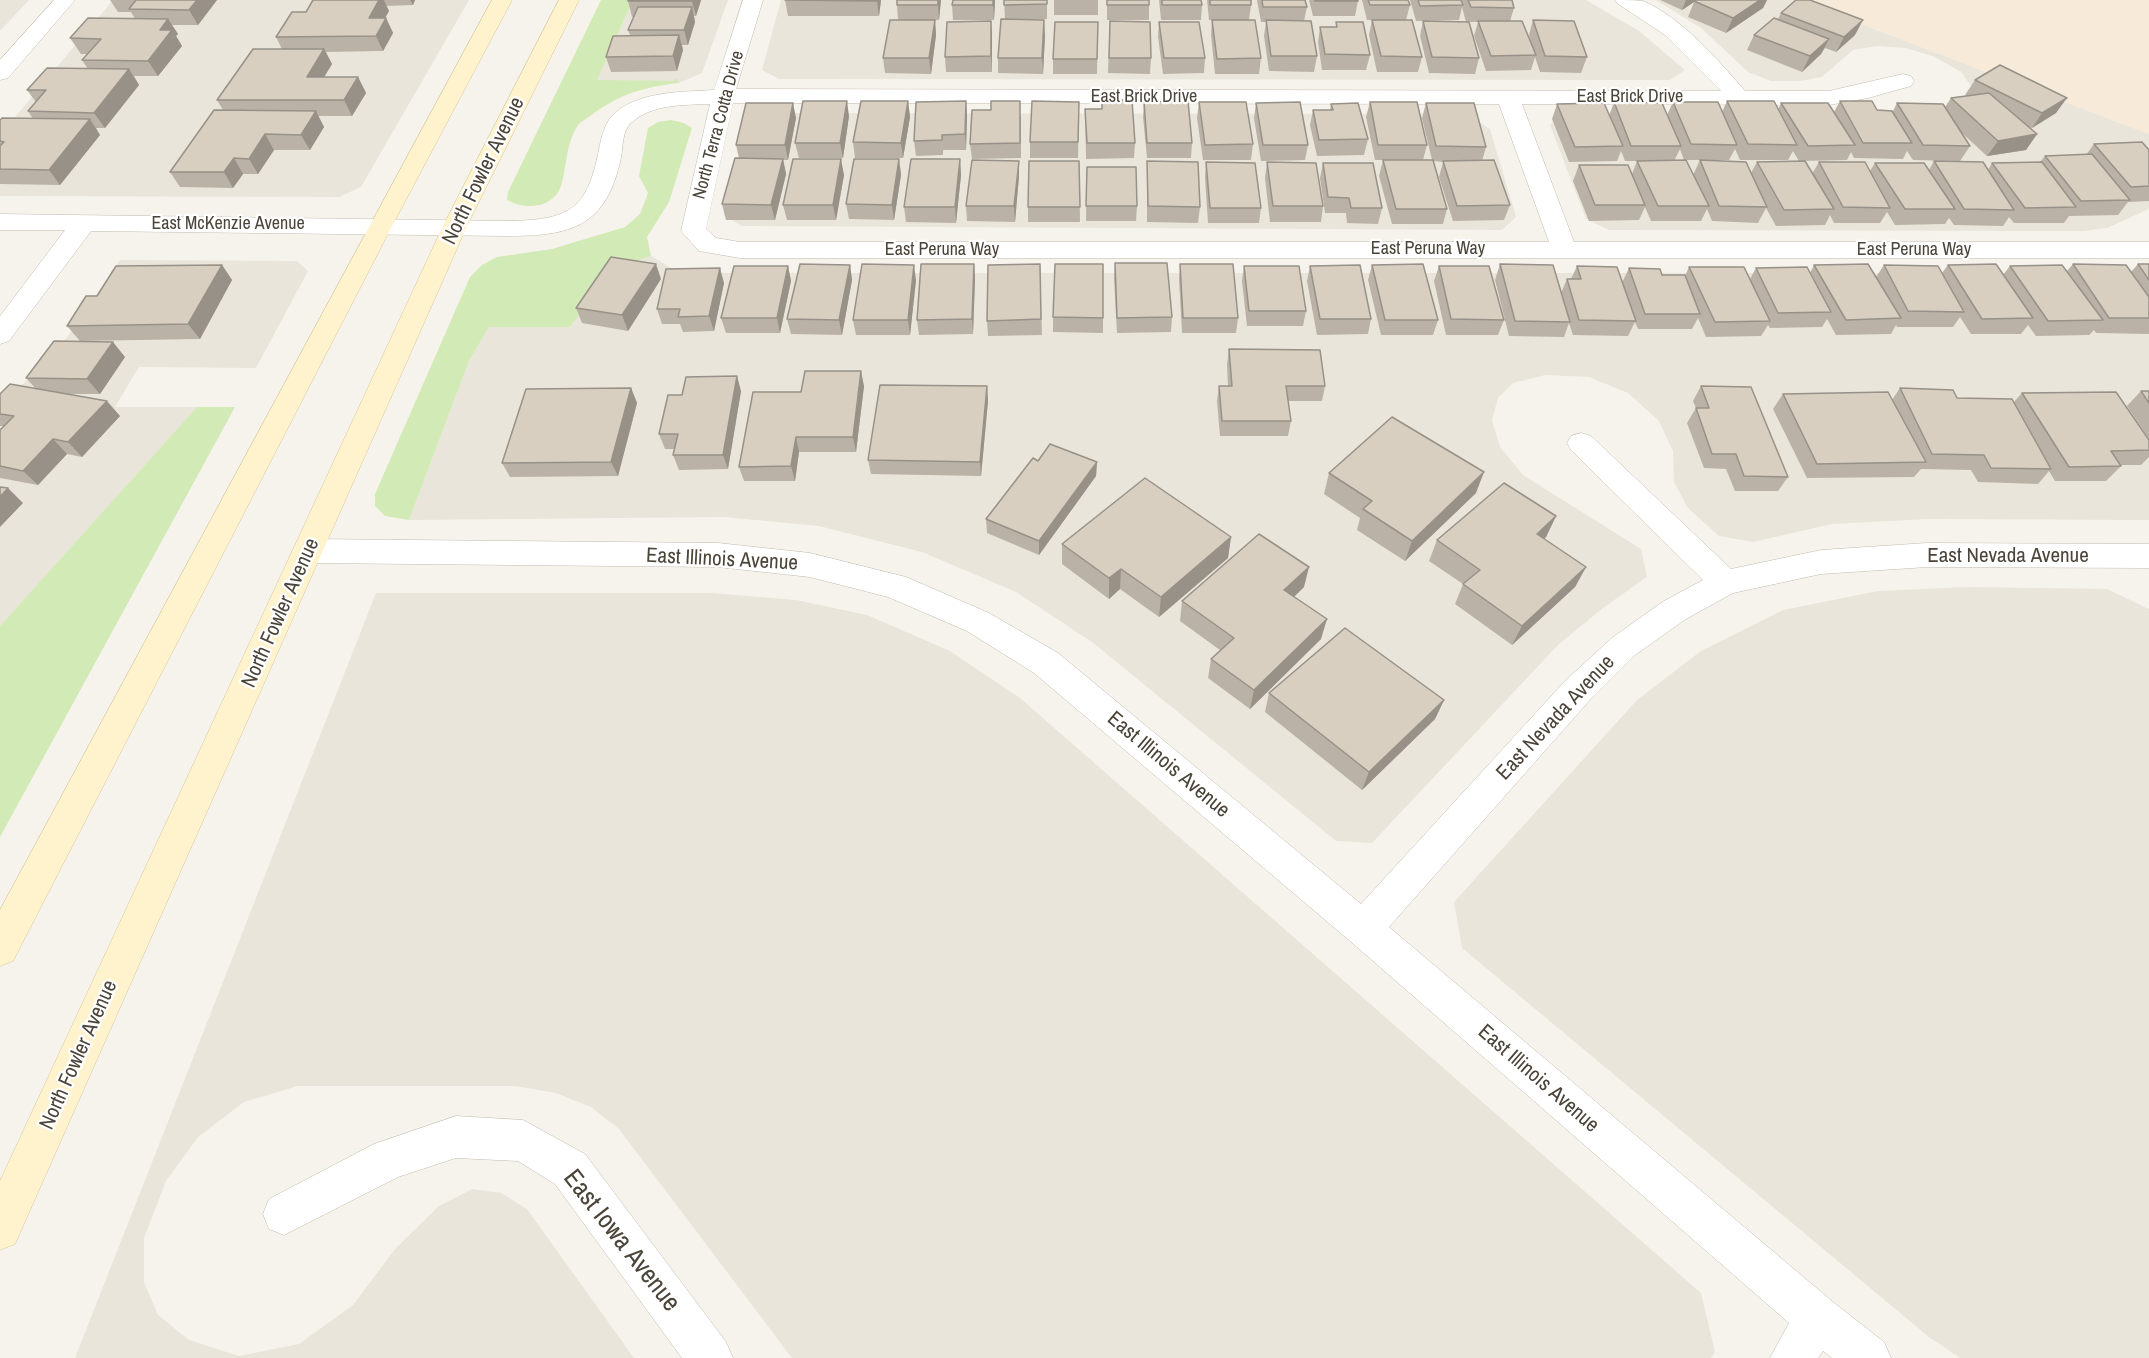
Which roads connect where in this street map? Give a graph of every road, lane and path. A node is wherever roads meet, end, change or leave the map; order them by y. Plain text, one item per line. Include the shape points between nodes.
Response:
1 (65, 0) edge
2 (502, 0) edge
3 (570, 0) edge
4 (753, 0) edge
5 (1625, 0) edge
6 (0, 74) edge
7 (1904, 81) dead end
8 (723, 96) junction
9 (1508, 97) junction
10 (1739, 98) junction
11 (0, 222) edge
12 (84, 223) junction
13 (380, 226) junction
14 (455, 226) junction
15 (708, 245) joint
16 (1564, 249) junction
17 (2149, 250) edge
18 (0, 335) edge
19 (1581, 443) dead end
20 (309, 551) junction
21 (2149, 556) edge
22 (1725, 582) junction
23 (1364, 929) junction
24 (0, 948) edge
25 (284, 1214) dead end
26 (0, 1229) edge
27 (1817, 1318) junction
28 (710, 1358) edge
29 (1793, 1358) edge
30 (1868, 1358) edge

1 - 6 street
2 - 13 main road
3 - 14 main road, North Fowler Avenue
4 - 8 street, North Terra Cotta Drive
5 - 10 street via 1680,35
7 - 10 street, East Brick Drive via 1829,98
8 - 9 street, East Brick Drive
8 - 14 street, East Brick Drive via 647,105 624,116 614,130 599,190 589,207 572,219 519,228
8 - 15 street, North Terra Cotta Drive via 693,231
9 - 10 street, East Brick Drive
9 - 16 street
11 - 12 street, East McKenzie Avenue
12 - 13 street, East McKenzie Avenue
12 - 18 street
13 - 14 street, East McKenzie Avenue
13 - 24 main road
14 - 20 main road, North Fowler Avenue
15 - 16 street, East Peruna Way via 740,250
16 - 17 street, East Peruna Way
19 - 22 street
20 - 23 street, East Illinois Avenue via 718,555 810,565 895,586 978,622 1046,663
20 - 26 main road, North Fowler Avenue
21 - 22 street, East Nevada Avenue via 1927,555 1821,562
22 - 23 street, East Nevada Avenue via 1675,610 1624,646 1577,691
23 - 27 street, East Illinois Avenue
25 - 28 street, East Iowa Avenue via 389,1159 456,1137 523,1141 570,1168
27 - 29 street
27 - 30 street, East Illinois Avenue

